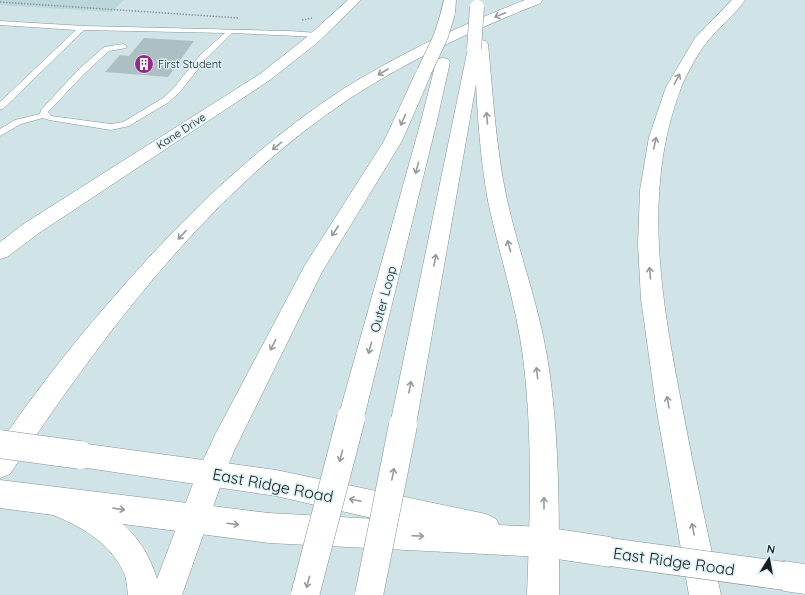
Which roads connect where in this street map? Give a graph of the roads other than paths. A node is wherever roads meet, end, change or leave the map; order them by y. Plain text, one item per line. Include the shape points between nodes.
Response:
1 (355, 0) edge
2 (536, 0) edge
3 (739, 0) edge
4 (477, 3) edge
5 (449, 7) edge
6 (0, 23) edge
7 (82, 28) junction
8 (230, 32) junction
9 (318, 35) junction
10 (122, 46) dead end
11 (478, 47) junction
12 (0, 107) edge
13 (44, 115) junction
14 (0, 133) edge
15 (0, 252) edge
16 (0, 444) edge
17 (0, 465) edge
18 (211, 473) junction
19 (0, 494) edge
20 (53, 501) junction
21 (194, 520) junction
22 (544, 542) junction
23 (794, 578) edge
24 (144, 595) edge
25 (166, 595) edge
26 (305, 595) edge
27 (369, 595) edge
28 (543, 595) edge
29 (705, 595) edge

1 - 9 main road, Kane Drive
2 -> 17 main road via 429,46 378,75 326,108 248,170 194,222 130,292 71,367
29 -> 3 main road via 655,324 648,243 649,181 662,115 672,88 694,49
4 - 11 main road, bridge
5 -> 18 main road, bridge via 438,43 387,152 303,287
5 -> 26 main road, Outer Loop, bridge via 443,62 428,125
6 - 7 lane
7 - 8 lane
7 - 12 lane
8 - 9 lane via 264,31
8 - 13 lane via 203,57 166,100 126,124 111,127 49,118
9 - 15 main road, Kane Drive via 265,77 32,228
10 - 13 lane via 107,49 81,72
22 -> 11 main road via 543,453 537,375 526,308 492,171
27 -> 11 main road, bridge
13 - 14 lane via 18,122
16 - 18 main road, East Ridge Road, bridge
18 - 21 main road
22 -> 18 main road, East Ridge Road via 276,483
19 - 20 main road, East Ridge Road
20 -> 21 main road, East Ridge Road
20 - 24 main road via 89,516 115,535 139,570
21 -> 22 main road, East Ridge Road via 307,531
21 - 25 main road
22 - 23 main road, East Ridge Road, bridge
22 - 28 main road

